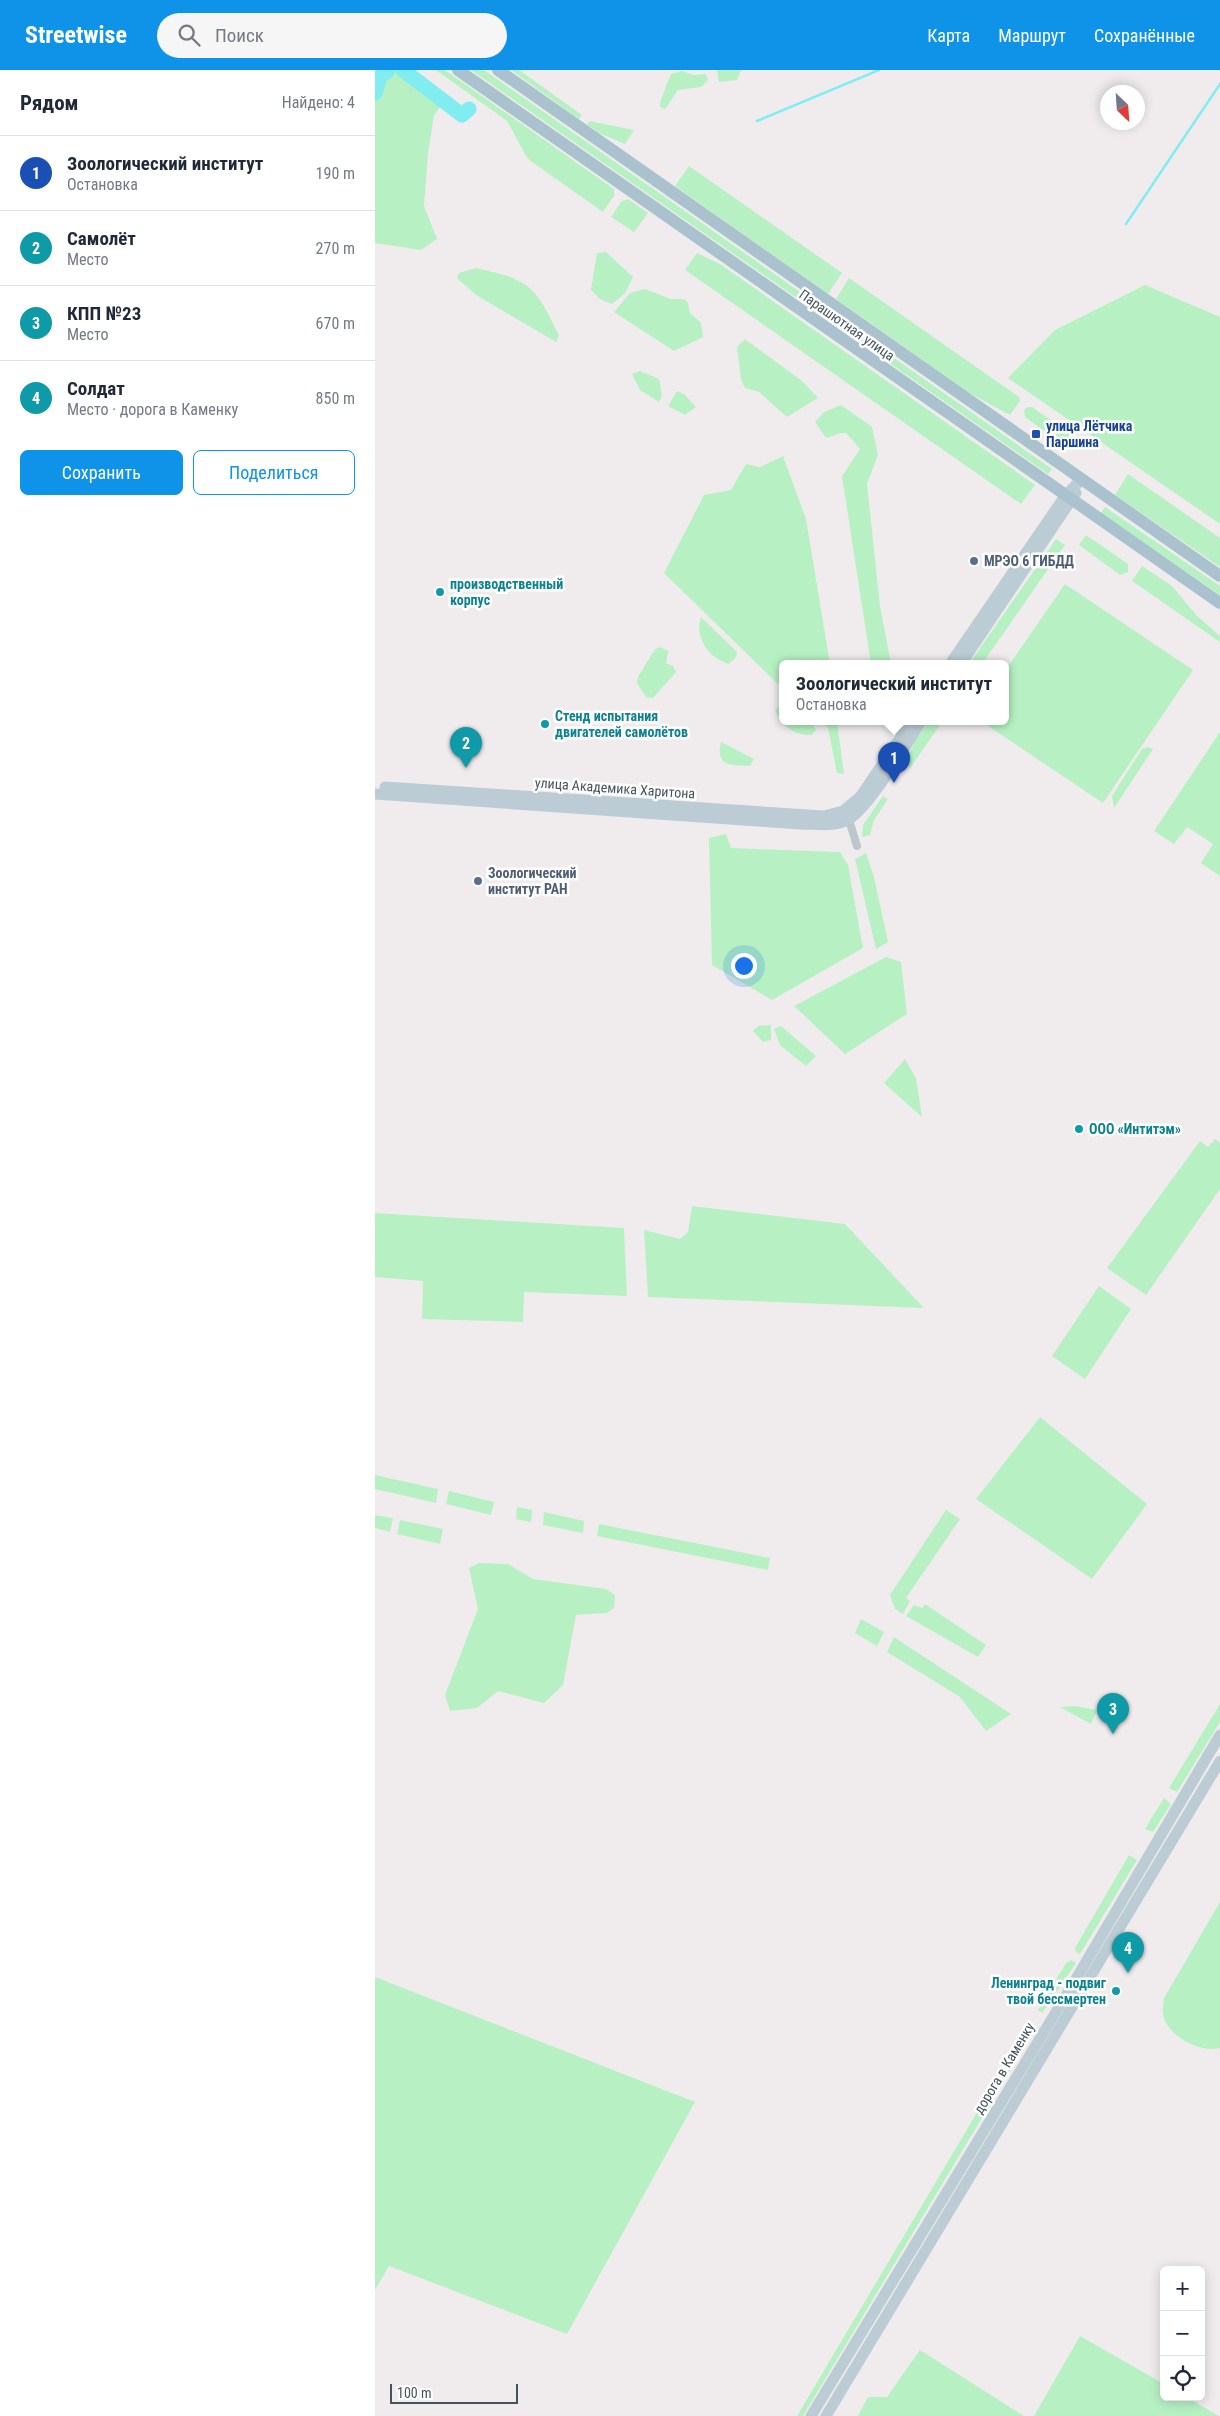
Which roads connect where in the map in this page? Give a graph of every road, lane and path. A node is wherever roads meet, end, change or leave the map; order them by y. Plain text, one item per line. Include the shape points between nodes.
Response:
1 (458, 70) edge
2 (498, 70) edge
3 (1081, 480) junction
4 (1069, 498) junction
5 (1220, 576) edge
6 (1220, 603) edge
7 (953, 660) edge
8 (964, 660) edge
9 (909, 725) edge
10 (919, 725) edge
11 (375, 787) edge
12 (417, 793) junction
13 (375, 794) edge
14 (849, 820) junction
15 (857, 846) dead end
16 (1220, 1735) edge
17 (1220, 1761) edge
18 (811, 2416) edge
19 (826, 2416) edge

1 - 4 main road, Парашютная улица
2 - 3 main road, Парашютная улица
3 - 4 street
3 - 5 main road, Парашютная улица
4 - 6 main road, Парашютная улица
4 - 7 street
4 - 8 street
9 - 12 street, улица Академика Харитона via 860,797 843,811 824,816
10 - 14 street via 864,805
11 - 12 street, улица Академика Харитона
12 - 13 street, улица Академика Харитона
12 - 14 street, улица Академика Харитона via 800,824 824,825
14 - 15 street
16 - 18 street, дорога в Каменку
17 - 19 street, дорога в Каменку

